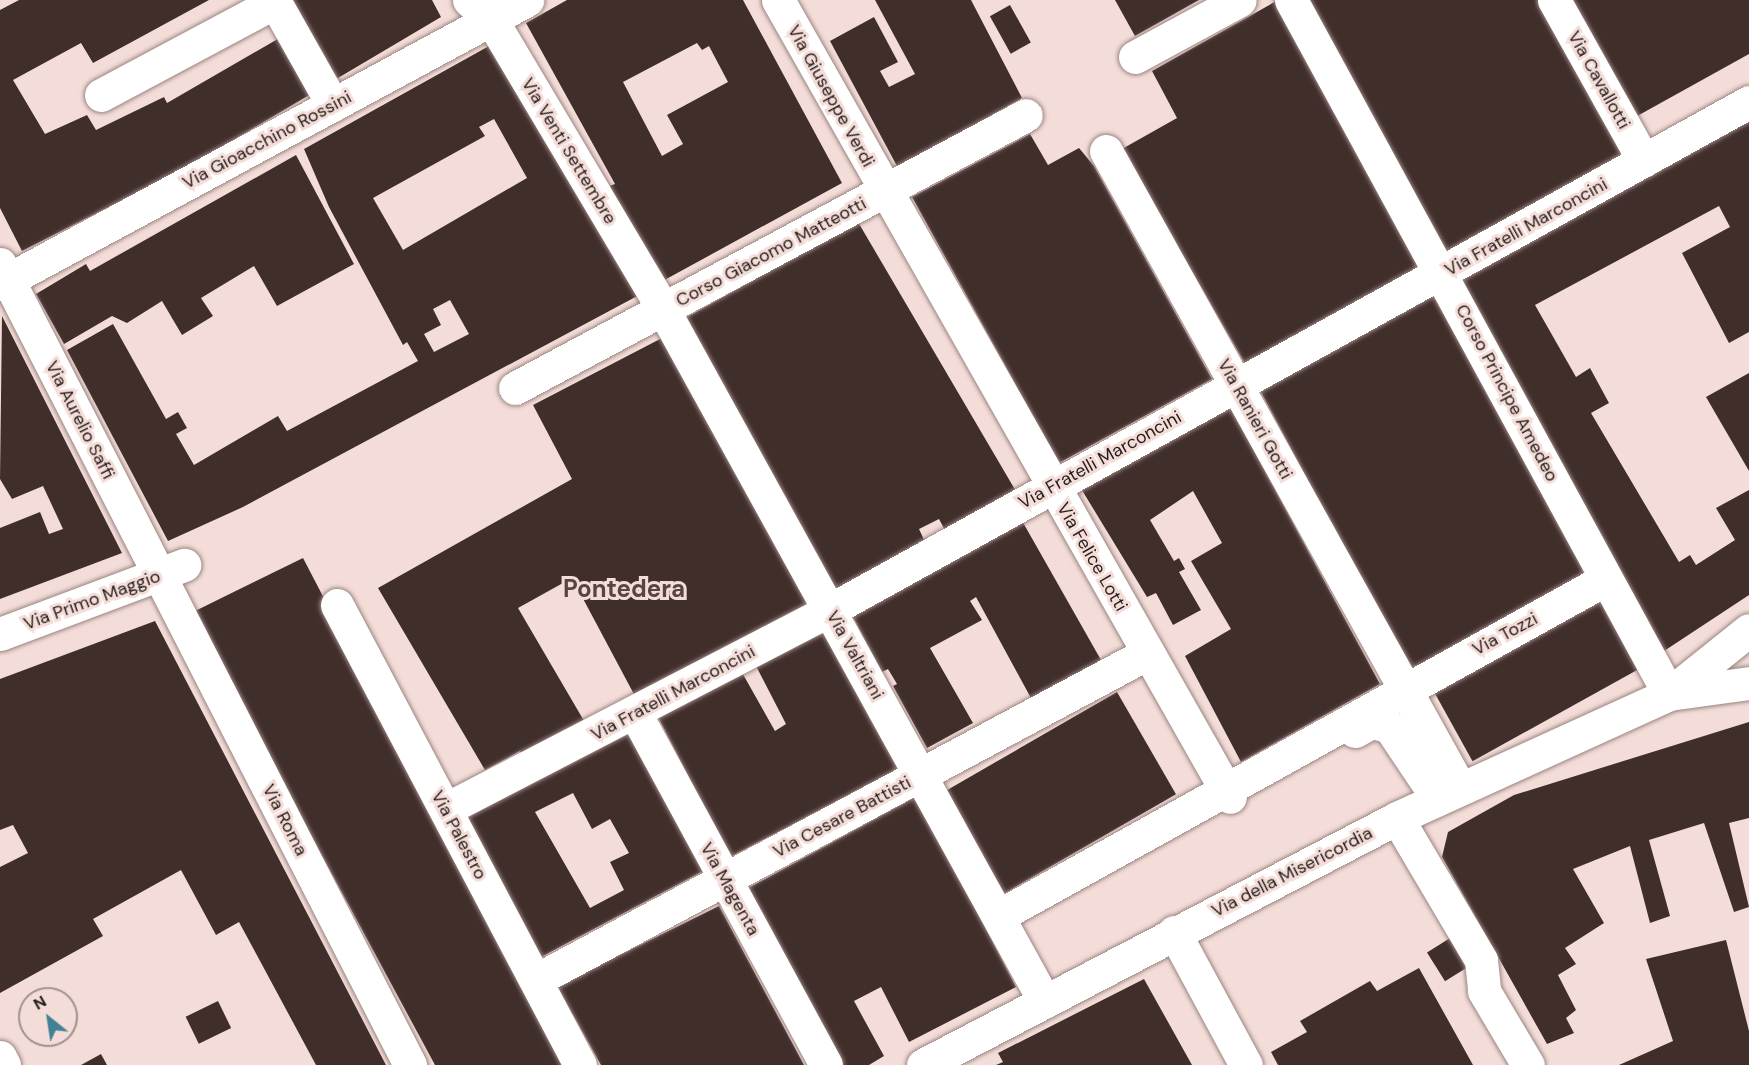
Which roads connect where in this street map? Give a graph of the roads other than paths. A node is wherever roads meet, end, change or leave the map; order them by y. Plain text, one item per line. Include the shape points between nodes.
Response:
1 (527, 0) edge
2 (778, 0) edge
3 (1240, 0) edge
4 (1291, 0) edge
5 (1554, 0) edge
6 (480, 10) edge
7 (1135, 57) dead end
8 (101, 95) dead end
9 (1749, 102) edge
10 (333, 105) junction
11 (1026, 115) dead end
12 (1106, 151) dead end
13 (1644, 161) junction
14 (884, 191) junction
15 (1443, 274) junction
16 (3, 276) edge
17 (663, 309) junction
18 (1236, 385) junction
19 (515, 388) dead end
20 (1051, 487) junction
21 (172, 570) junction
22 (1606, 579) junction
23 (337, 605) dead end
24 (830, 610) junction
25 (1749, 630) edge
26 (0, 634) edge
27 (1148, 653) junction
28 (1749, 683) edge
29 (1403, 688) junction
30 (1669, 694) junction
31 (635, 713) junction
32 (1355, 731) dead end
33 (922, 774) junction
34 (1228, 792) junction
35 (1449, 793) junction
36 (446, 810) junction
37 (1396, 818) junction
38 (724, 879) junction
39 (1000, 915) junction
40 (1174, 932) junction
41 (536, 981) junction
42 (1045, 1002) junction
43 (0, 1057) edge
44 (4, 1065) edge
45 (410, 1065) edge
46 (580, 1065) edge
47 (826, 1065) edge
48 (923, 1065) edge
49 (1246, 1065) edge
50 (1528, 1065) edge

1 - 6 street, Via Gioacchino Rossini
2 - 14 street, Via Giuseppe Verdi
3 - 7 street
4 - 15 street, Corso Principe Amedeo
5 - 13 street, Via Cavallotti
6 - 10 street, Via Gioacchino Rossini
6 - 17 street, Via Venti Settembre
8 - 10 street via 275,2
9 - 13 street, Via Fratelli Marconcini
10 - 16 street, Via Gioacchino Rossini
11 - 14 street, Corso Giacomo Matteotti
12 - 18 street, Via Ranieri Gotti
13 - 15 street, Via Fratelli Marconcini
14 - 17 street, Corso Giacomo Matteotti
14 - 20 street, Via Felice Lotti
15 - 18 street, Via Fratelli Marconcini
15 - 22 street, Corso Principe Amedeo
16 - 21 street, Via Aurelio Saffi
17 - 19 street, Corso Giacomo Matteotti
17 - 24 street, Via Valtriani
18 - 20 street, Via Fratelli Marconcini
18 - 29 street, Via Ranieri Gotti
20 - 24 street, Via Fratelli Marconcini
20 - 27 street, Via Felice Lotti
21 - 26 street, Via Primo Maggio
21 - 45 street, Via Roma
22 - 29 street, Via Tozzi
22 - 30 street, Corso Principe Amedeo
23 - 36 street, Via Palestro
24 - 31 street, Via Fratelli Marconcini
24 - 33 street, Via Valtriani
25 - 30 street, Via della Misericordia
27 - 33 street, Via Cesare Battisti
27 - 34 street, Via Felice Lotti
28 - 30 street, Via della Misericordia
29 - 34 street, Via Tozzi
29 - 35 street, Via Ranieri Gotti
30 - 35 street, Via della Misericordia
31 - 36 street, Via Fratelli Marconcini
31 - 38 street, Via Magenta
32 - 35 street via 1377,722 1393,730
33 - 38 street, Via Cesare Battisti
33 - 39 street, Via Valtriani
34 - 39 street, Via Tozzi
35 - 37 street, Via della Misericordia
36 - 41 street, Via Palestro
37 - 40 street, Via della Misericordia
37 - 50 street via 1481,960 1484,992
38 - 41 street, Via Cesare Battisti
38 - 47 street, Via Magenta
39 - 42 street, Via Valtriani
40 - 42 street, Via della Misericordia
40 - 49 street
41 - 46 street, Via Palestro
42 - 48 street, Via della Misericordia
43 - 44 street

